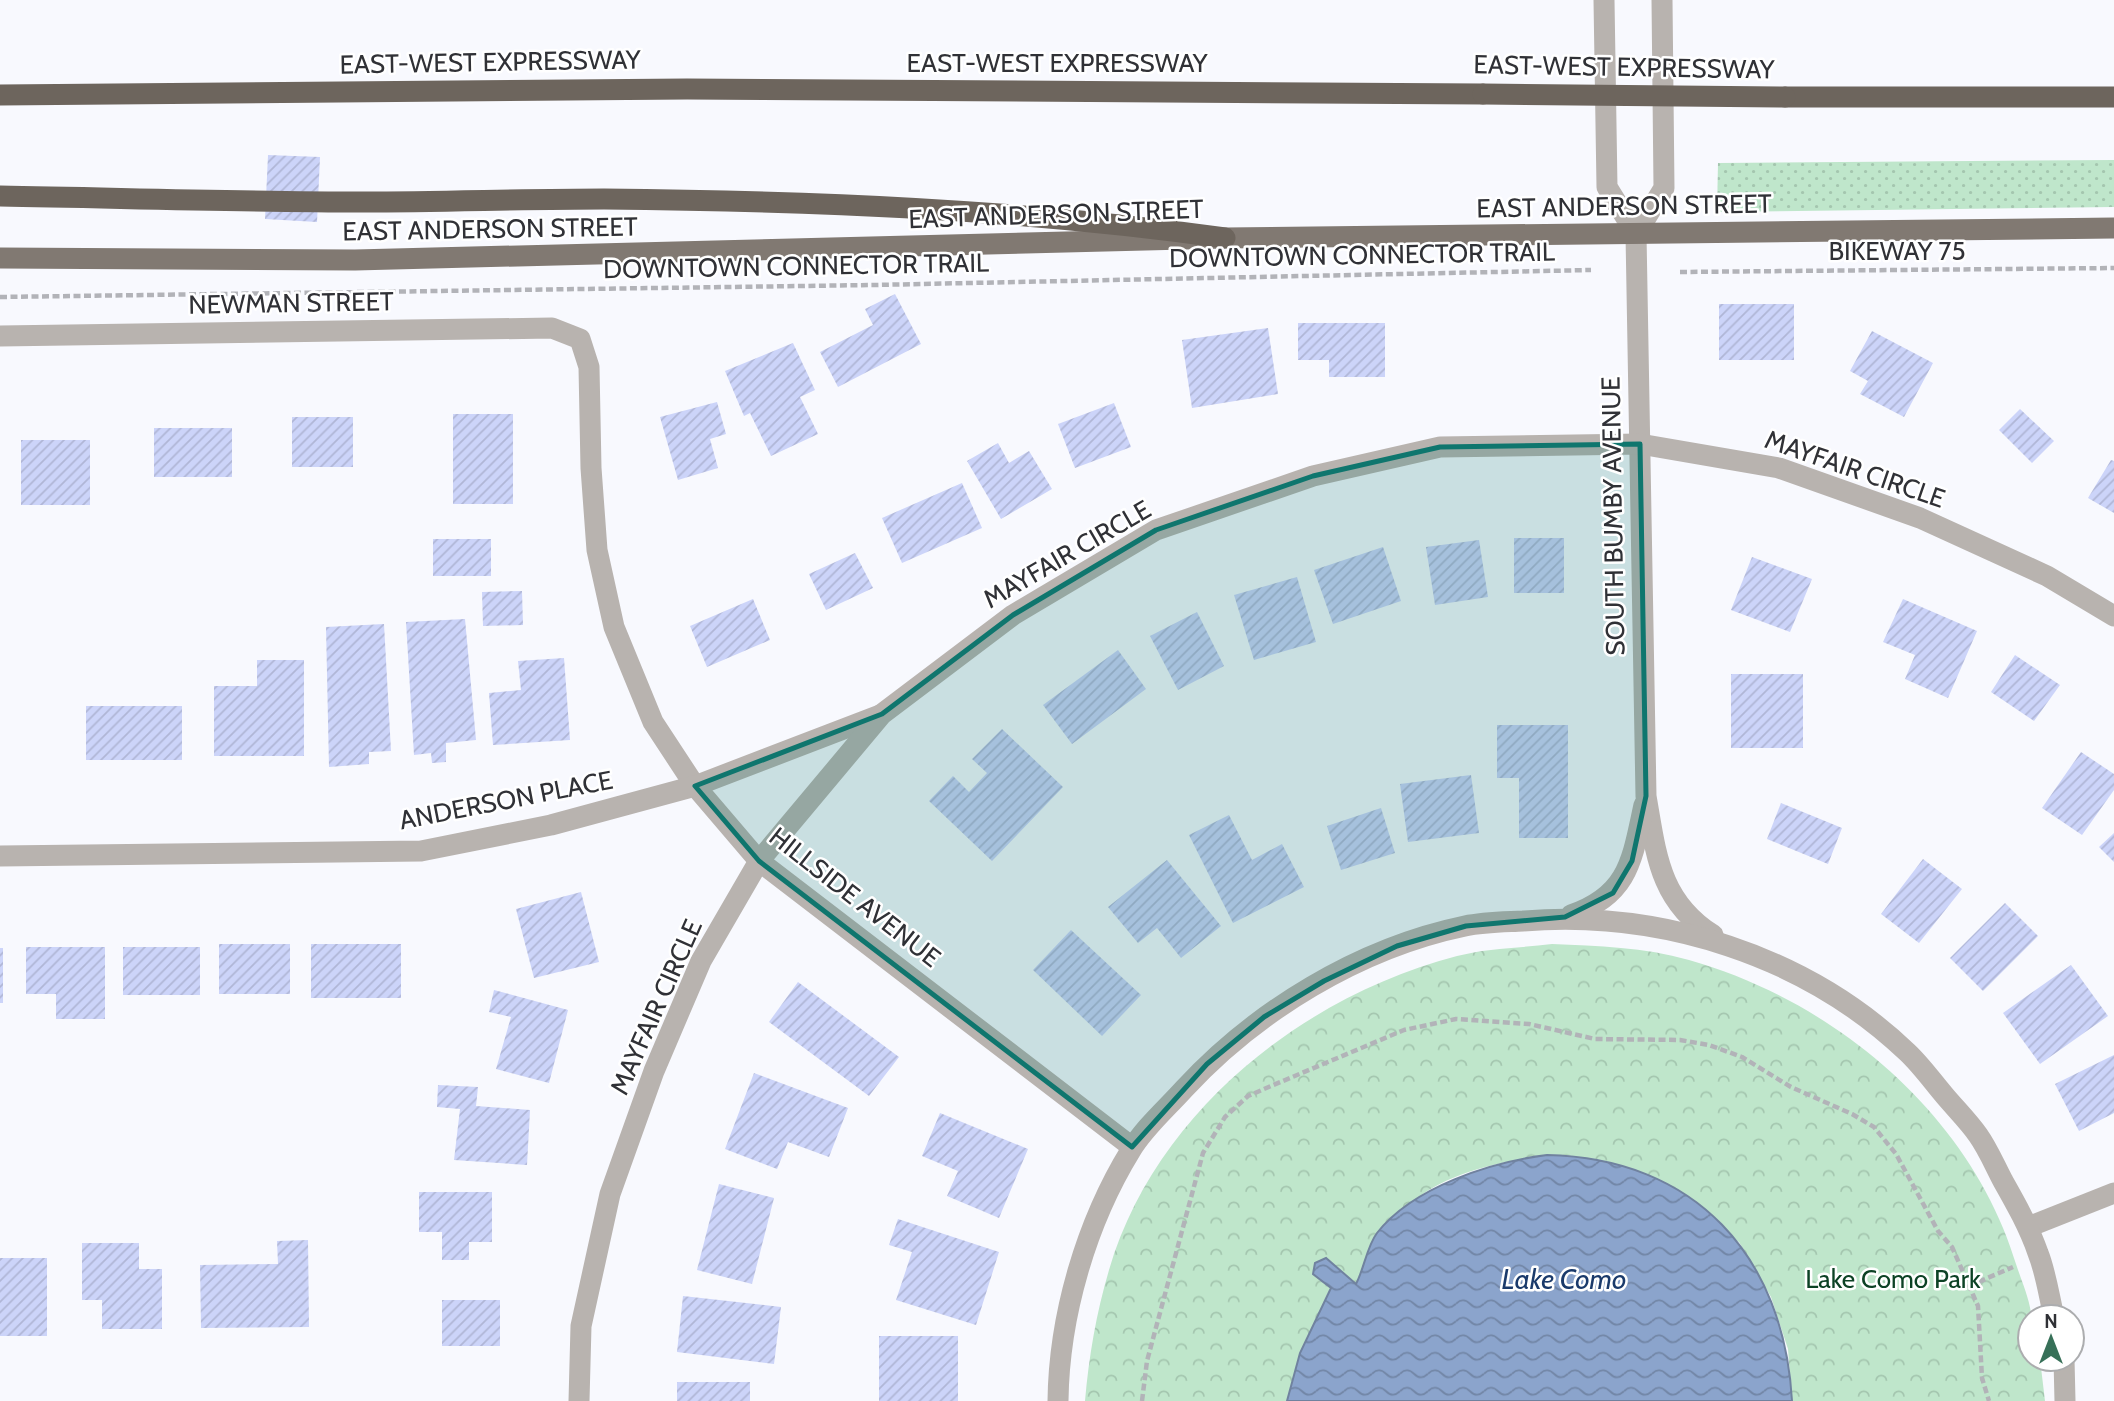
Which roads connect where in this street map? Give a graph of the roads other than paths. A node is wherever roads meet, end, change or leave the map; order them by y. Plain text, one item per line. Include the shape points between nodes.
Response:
1 (1604, 0) edge
2 (1662, 0) edge
3 (0, 95) edge
4 (2114, 97) edge
5 (0, 196) edge
6 (2114, 228) edge
7 (1636, 234) junction
8 (1225, 238) junction
9 (0, 258) edge
10 (0, 336) edge
11 (580, 339) joint
12 (1640, 444) junction
13 (2114, 616) edge
14 (882, 714) junction
15 (695, 786) junction
16 (1646, 796) junction
17 (0, 856) edge
18 (759, 861) junction
19 (1565, 918) junction
20 (1730, 945) junction
21 (1132, 1147) junction
22 (2114, 1193) edge
23 (2028, 1227) junction
24 (2051, 1303) edge
25 (2064, 1373) edge
26 (579, 1401) edge
27 (1058, 1401) edge
28 (2065, 1401) edge

1 - 7 street via 1607,187
2 - 7 street via 1664,188
3 - 4 highway, EAST-WEST EXPRESSWAY, bridge via 687,89
5 - 8 highway via 800,204 1083,219
6 - 7 main road, EAST ANDERSON STREET
7 - 8 main road, EAST ANDERSON STREET
7 - 12 street, SOUTH BUMBY AVENUE
8 - 9 main road, EAST ANDERSON STREET via 394,260
10 - 11 street, NEWMAN STREET via 552,328
11 - 15 street, HILLSIDE AVENUE via 589,367 597,550 611,614 653,722
12 - 13 street, MAYFAIR CIRCLE via 1779,468 1920,518 2047,576
12 - 14 street, MAYFAIR CIRCLE via 1440,447 1313,476 1156,530 1013,615
12 - 16 street, SOUTH BUMBY AVENUE
14 - 15 street, ANDERSON PLACE
14 - 18 street, MAYFAIR CIRCLE
15 - 17 street, ANDERSON PLACE via 551,825 421,851
15 - 18 street, HILLSIDE AVENUE
16 - 19 street, SOUTH BUMBY AVENUE via 1632,861 1623,878 1613,893 1593,908
16 - 20 street, SOUTH BUMBY AVENUE via 1663,881 1697,925
18 - 21 street, HILLSIDE AVENUE
18 - 26 street, MAYFAIR CIRCLE via 701,961 654,1071 610,1194 581,1326
19 - 20 street via 1623,920
19 - 21 street via 1466,926 1397,946 1324,981 1264,1017 1207,1064
20 - 23 street via 1828,991 1908,1052 1979,1135
21 - 27 street via 1096,1217 1069,1314
22 - 23 street
23 - 24 street
25 - 28 street

